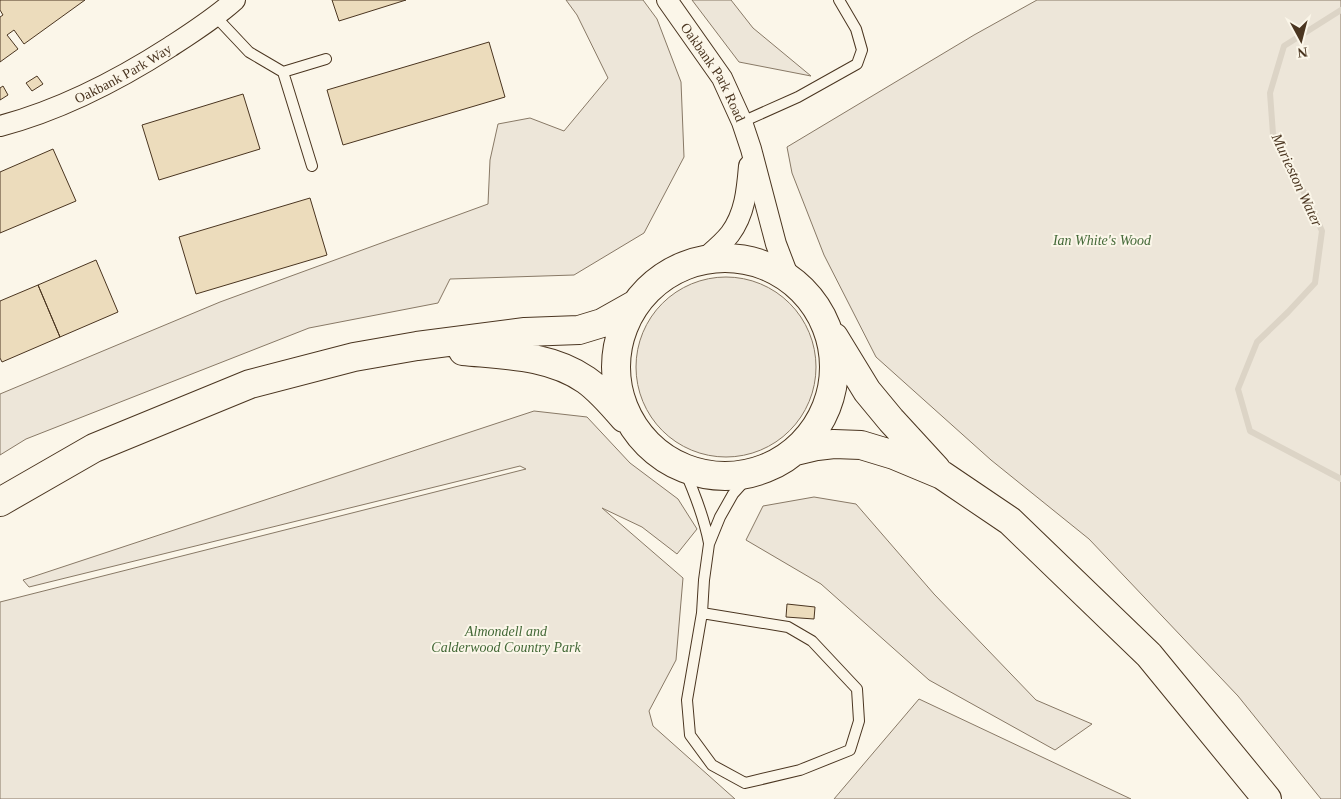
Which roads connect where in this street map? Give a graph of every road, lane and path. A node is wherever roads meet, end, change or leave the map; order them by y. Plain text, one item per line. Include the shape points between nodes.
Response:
1 (235, 0) edge
2 (667, 0) edge
3 (839, 0) edge
4 (216, 17) junction
5 (326, 59) dead end
6 (283, 72) junction
7 (742, 122) junction
8 (0, 126) edge
9 (751, 149) junction
10 (312, 166) dead end
11 (704, 259) junction
12 (789, 278) junction
13 (634, 305) junction
14 (827, 325) junction
15 (417, 346) junction
16 (634, 430) junction
17 (796, 451) junction
18 (684, 469) junction
19 (751, 474) junction
20 (942, 475) junction
21 (0, 502) edge
22 (709, 544) junction
23 (702, 613) junction
24 (1267, 799) edge

1 - 4 street, Oakbank Park Way
2 - 7 street, Oakbank Park Road via 722,78
3 - 7 lane via 856,29 862,50 857,64 798,97
4 - 6 lane via 249,52
4 - 8 street, Oakbank Park Way via 140,66 87,95
5 - 6 lane
6 - 10 lane
7 - 9 street, Oakbank Park Road
9 - 11 street, Oakbank Park Road via 746,196 739,221
9 - 12 street, Oakbank Park Road via 769,221
11 - 12 main road via 734,258 763,264
11 - 13 main road via 677,268 653,284
12 - 14 main road via 811,299
13 - 15 main road via 602,323 579,330 525,332
13 - 16 main road via 619,335 615,368 620,400
14 - 17 main road via 835,359 832,393 818,425
14 - 20 main road via 867,390
15 - 16 main road via 524,357 565,368 606,397
15 - 21 main road via 354,357 250,384 94,448
16 - 18 main road via 656,454
17 - 19 main road via 775,465
17 - 20 main road via 834,444 861,446 894,455
18 - 19 main road via 717,477
18 - 22 lane via 704,519
19 - 22 lane via 733,494
20 - 24 main road via 1010,521 1149,655
22 - 23 lane
23 - 23 lane via 788,627 812,641 857,689 859,721 850,750 800,770 745,783 712,765 690,735 687,700

